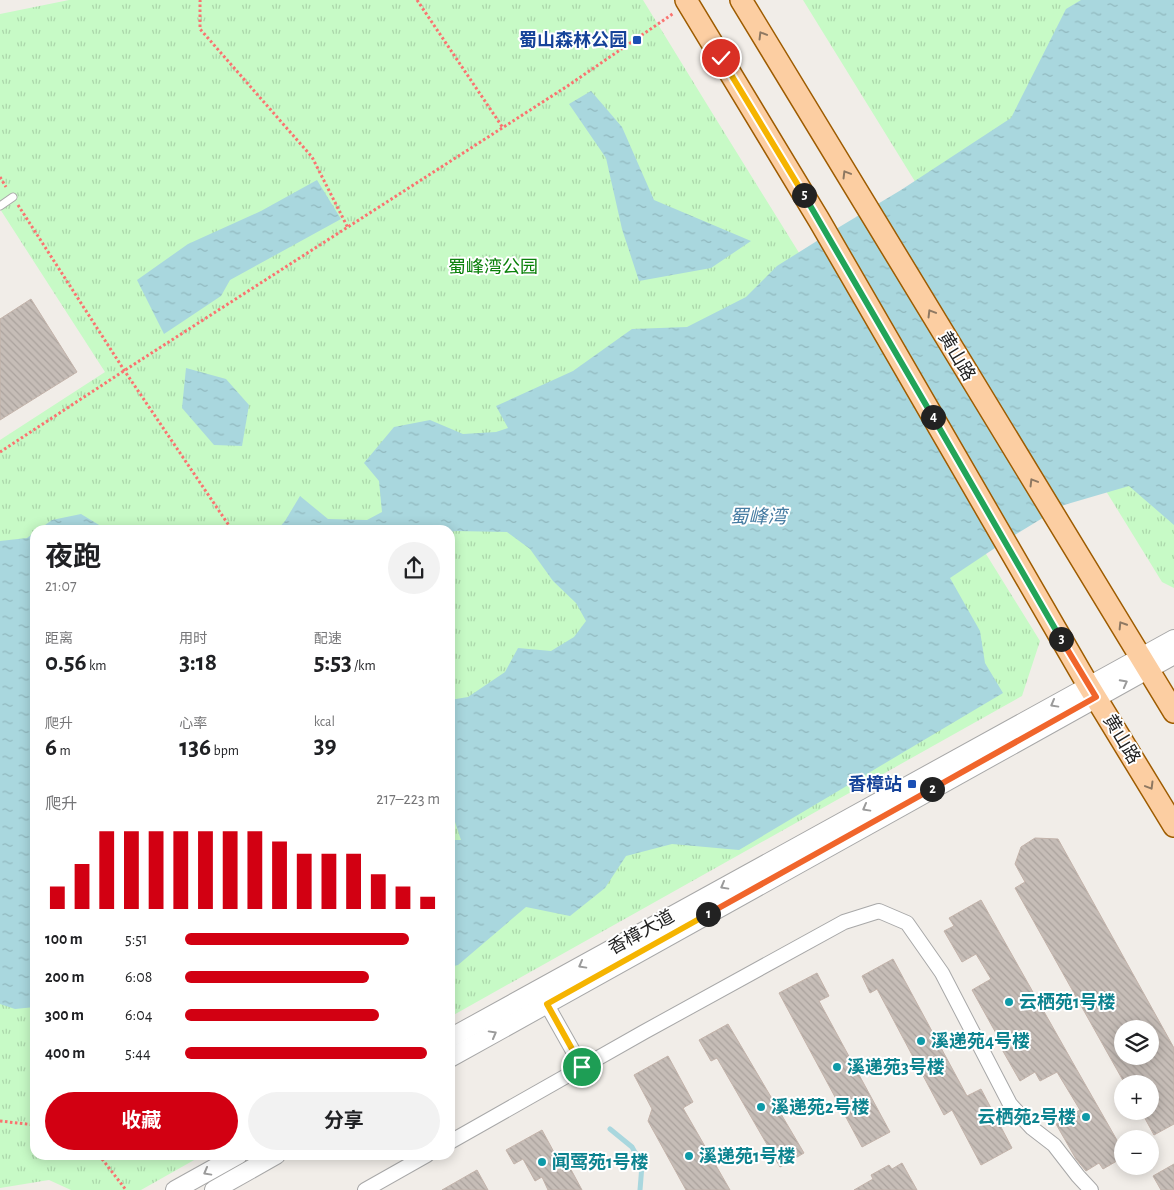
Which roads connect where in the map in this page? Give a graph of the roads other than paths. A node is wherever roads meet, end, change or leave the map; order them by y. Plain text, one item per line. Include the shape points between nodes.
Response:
1 (741, 0) edge
2 (687, 2) edge
3 (13, 197) road end
4 (0, 206) edge
5 (1174, 639) edge
6 (1174, 655) edge
7 (1145, 663) junction
8 (1092, 691) junction
9 (1174, 712) edge
10 (1174, 826) edge
11 (542, 997) junction
12 (455, 1036) edge
13 (455, 1055) edge
14 (582, 1067) junction
15 (455, 1139) edge
16 (229, 1160) edge
17 (267, 1160) edge
18 (418, 1160) edge
19 (175, 1190) edge
20 (214, 1190) edge
21 (365, 1190) edge
22 (1091, 1190) edge

7 -> 1 main road, 黄山路
2 - 8 main road, 黄山路 via 819,220
3 - 4 lane
5 - 7 street, 香樟大道
6 - 7 street, 香樟大道
7 - 8 street, 香樟大道
7 - 9 main road, 黄山路
8 -> 10 main road, 黄山路
8 - 11 street, 香樟大道
11 - 12 street, 香樟大道
13 -> 11 street, 香樟大道
11 - 14 street
14 - 15 street
14 - 22 street via 844,922 879,912 907,923 942,973 1010,1104 1032,1128 1054,1145
16 -> 19 street
17 - 20 street
18 - 21 street

